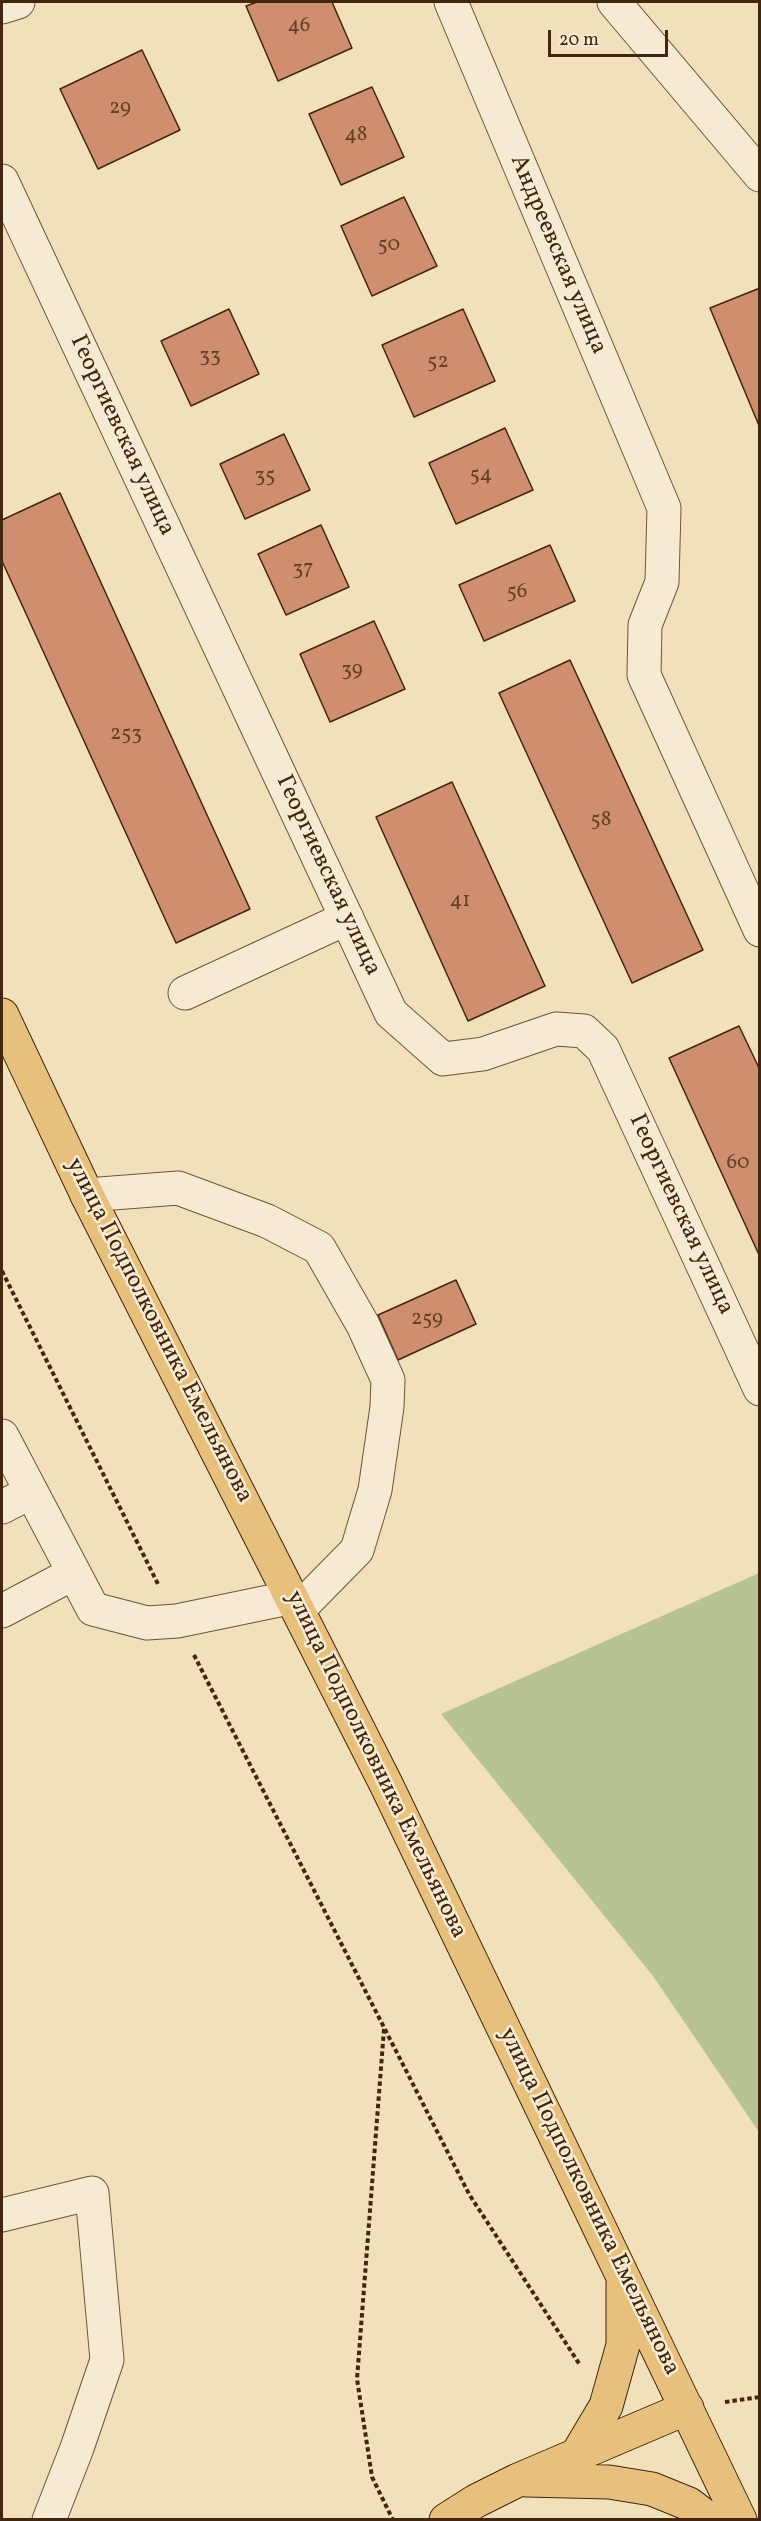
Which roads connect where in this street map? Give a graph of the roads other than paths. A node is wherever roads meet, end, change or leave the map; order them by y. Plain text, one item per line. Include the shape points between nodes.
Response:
1 (18, 2) edge
2 (451, 2) edge
3 (614, 2) edge
4 (2, 7) edge
5 (759, 175) edge
6 (2, 181) edge
7 (347, 918) junction
8 (759, 930) edge
9 (185, 993) dead end
10 (2, 1015) edge
11 (87, 1195) junction
12 (759, 1389) edge
13 (2, 1436) edge
14 (31, 1492) junction
15 (2, 1507) edge
16 (74, 1573) junction
17 (296, 1603) junction
18 (2, 1611) edge
19 (2, 2215) edge
20 (623, 2276) junction
21 (687, 2408) junction
22 (578, 2453) junction
23 (518, 2480) junction
24 (49, 2520) edge
25 (446, 2520) edge
26 (710, 2520) edge
27 (740, 2520) edge

1 - 4 street
2 - 8 street, Андреевская улица via 664,508 662,582 645,625 644,675
3 - 5 street
6 - 7 street, Георгиевская улица
7 - 9 street
7 - 12 street, Георгиевская улица via 391,1013 443,1059 483,1054 556,1029 584,1031 603,1049
10 - 11 main road, улица Подполковника Емельянова
11 - 17 main road, улица Подполковника Емельянова
11 - 17 street via 178,1188 267,1221 319,1248 363,1325 388,1380 375,1490 357,1550
13 - 14 street
14 - 15 street
14 - 16 street
16 - 17 street via 93,1609 147,1623
16 - 18 street
17 - 20 main road, улица Подполковника Емельянова
19 - 24 street via 92,2193 107,2360
20 - 21 main road, улица Подполковника Емельянова
20 - 22 main road via 623,2345 606,2406
21 - 22 main road
21 - 27 main road, улица Подполковника Емельянова
22 - 23 main road
23 - 25 main road
23 - 26 main road via 609,2482 652,2488 689,2504

